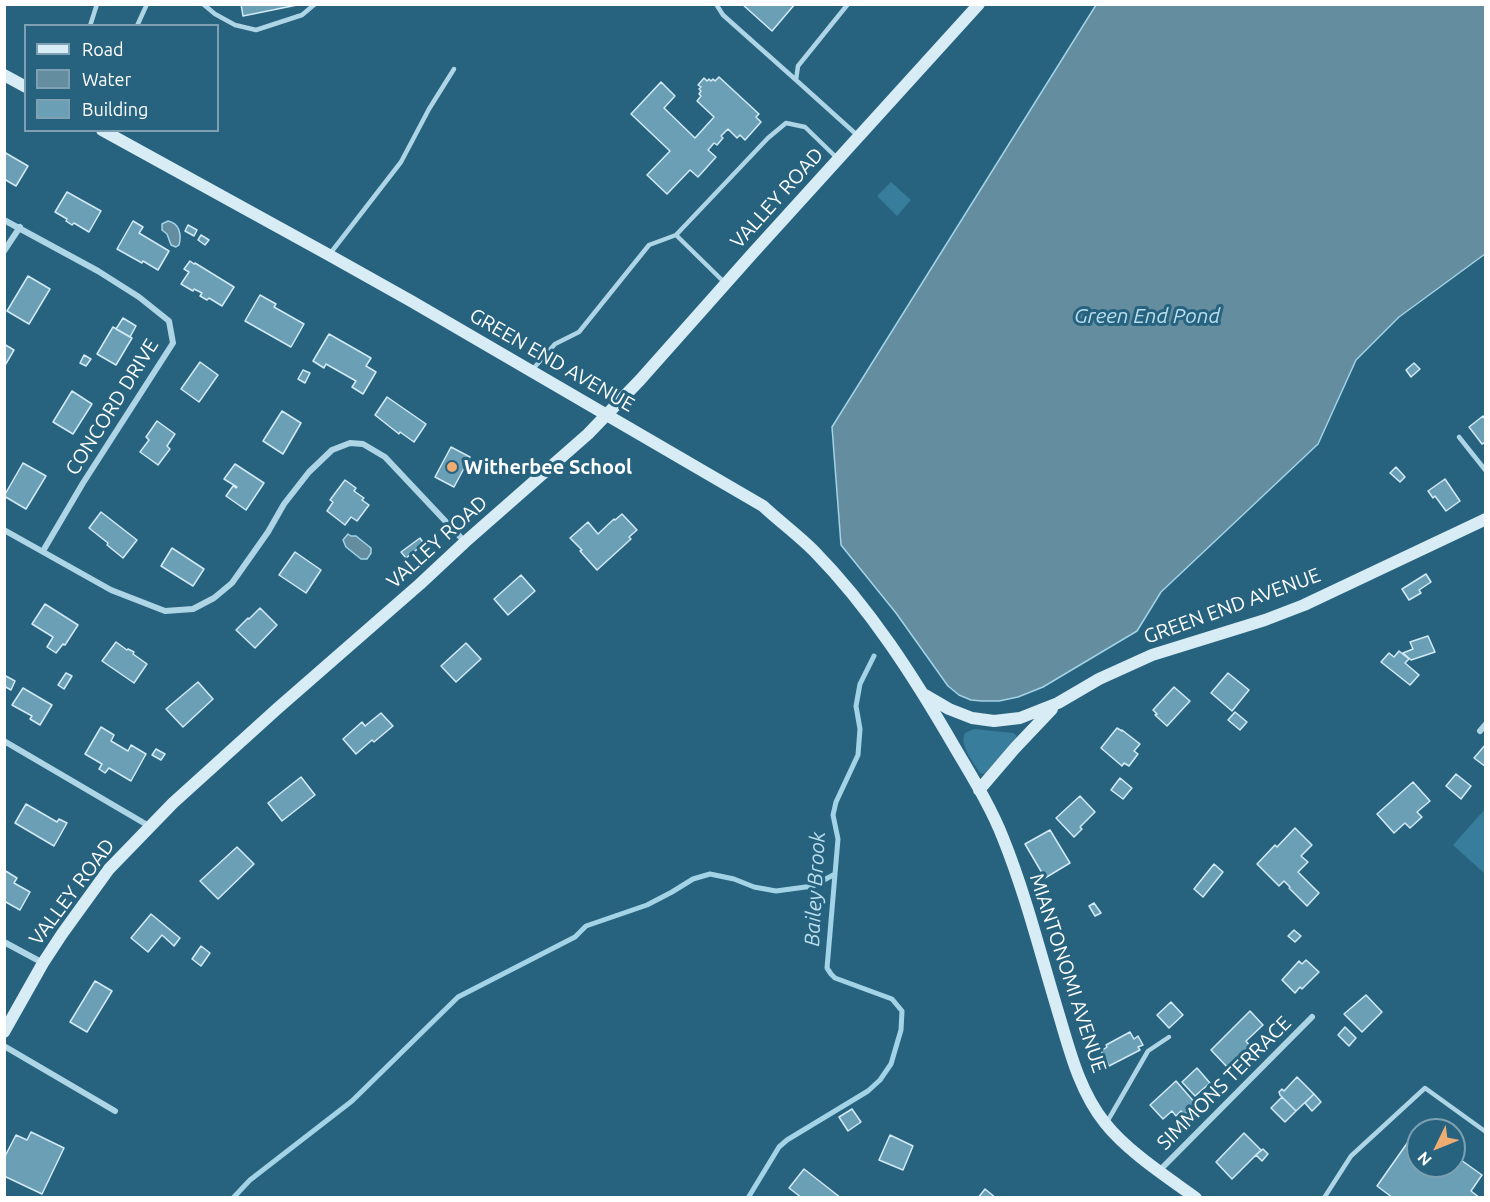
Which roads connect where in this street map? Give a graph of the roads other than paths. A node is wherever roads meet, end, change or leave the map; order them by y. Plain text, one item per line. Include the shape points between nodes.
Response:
1 (97, 4) edge
2 (147, 4) edge
3 (203, 4) edge
4 (315, 4) edge
5 (716, 4) edge
6 (848, 4) edge
7 (979, 4) edge
8 (91, 24) edge
9 (138, 24) edge
10 (454, 69) dead end
11 (4, 75) edge
12 (796, 80) junction
13 (24, 86) edge
14 (106, 132) edge
15 (859, 137) junction
16 (838, 159) junction
17 (4, 220) edge
18 (20, 227) junction
19 (676, 235) junction
20 (4, 251) edge
21 (329, 255) junction
22 (725, 284) junction
23 (531, 371) junction
24 (606, 415) junction
25 (1459, 437) dead end
26 (1485, 471) edge
27 (1485, 519) edge
28 (4, 530) edge
29 (465, 542) junction
30 (43, 551) junction
31 (924, 694) junction
32 (1058, 703) junction
33 (1485, 724) edge
34 (1480, 731) dead end
35 (4, 741) edge
36 (979, 790) junction
37 (150, 827) junction
38 (4, 942) edge
39 (43, 963) junction
40 (1312, 1017) dead end
41 (4, 1032) edge
42 (1169, 1037) dead end
43 (4, 1046) edge
44 (115, 1111) dead end
45 (1106, 1124) junction
46 (1485, 1132) edge
47 (1159, 1171) junction
48 (1196, 1197) edge
49 (1324, 1197) edge

1 - 8 lane
2 - 9 lane
3 - 4 lane via 235,25 256,30 302,15
5 - 12 lane via 723,15
6 - 12 lane via 798,66
7 - 15 main road, VALLEY ROAD
10 - 21 lane via 401,162
11 - 13 main road
12 - 15 lane
14 - 21 main road, GREEN END AVENUE
15 - 16 main road, VALLEY ROAD
16 - 19 lane via 805,128 786,123
16 - 22 main road, VALLEY ROAD
17 - 18 street, CONCORD DRIVE
18 - 20 street
18 - 30 street, CONCORD DRIVE via 139,297 169,321 173,343
19 - 22 lane
19 - 23 lane via 649,245 579,332 555,344
21 - 23 main road, GREEN END AVENUE
22 - 24 main road, VALLEY ROAD
23 - 24 main road, GREEN END AVENUE
24 - 29 main road, VALLEY ROAD
24 - 31 main road, GREEN END AVENUE via 763,506 813,550 849,589
25 - 26 lane
27 - 32 main road, GREEN END AVENUE via 1304,605 1152,655
28 - 30 street
29 - 30 street via 385,457 363,444 350,443 332,450 309,472 232,584 193,609 165,611 111,590
29 - 37 main road, VALLEY ROAD
31 - 32 main road, GREEN END AVENUE via 972,718 994,721 1020,718
31 - 36 main road, GREEN END AVENUE
32 - 36 main road, GREEN END AVENUE
33 - 34 street
35 - 37 street
36 - 45 main road, MIANTONOMI AVENUE via 1003,836 1018,879 1072,1058 1093,1106
37 - 39 main road, VALLEY ROAD via 109,869
38 - 39 street
39 - 41 main road, VALLEY ROAD
40 - 47 street, SIMMONS TERRACE
42 - 45 lane via 1148,1051
43 - 44 street
45 - 47 main road, MIANTONOMI AVENUE
46 - 49 lane via 1425,1089 1351,1155
47 - 48 main road, MIANTONOMI AVENUE

